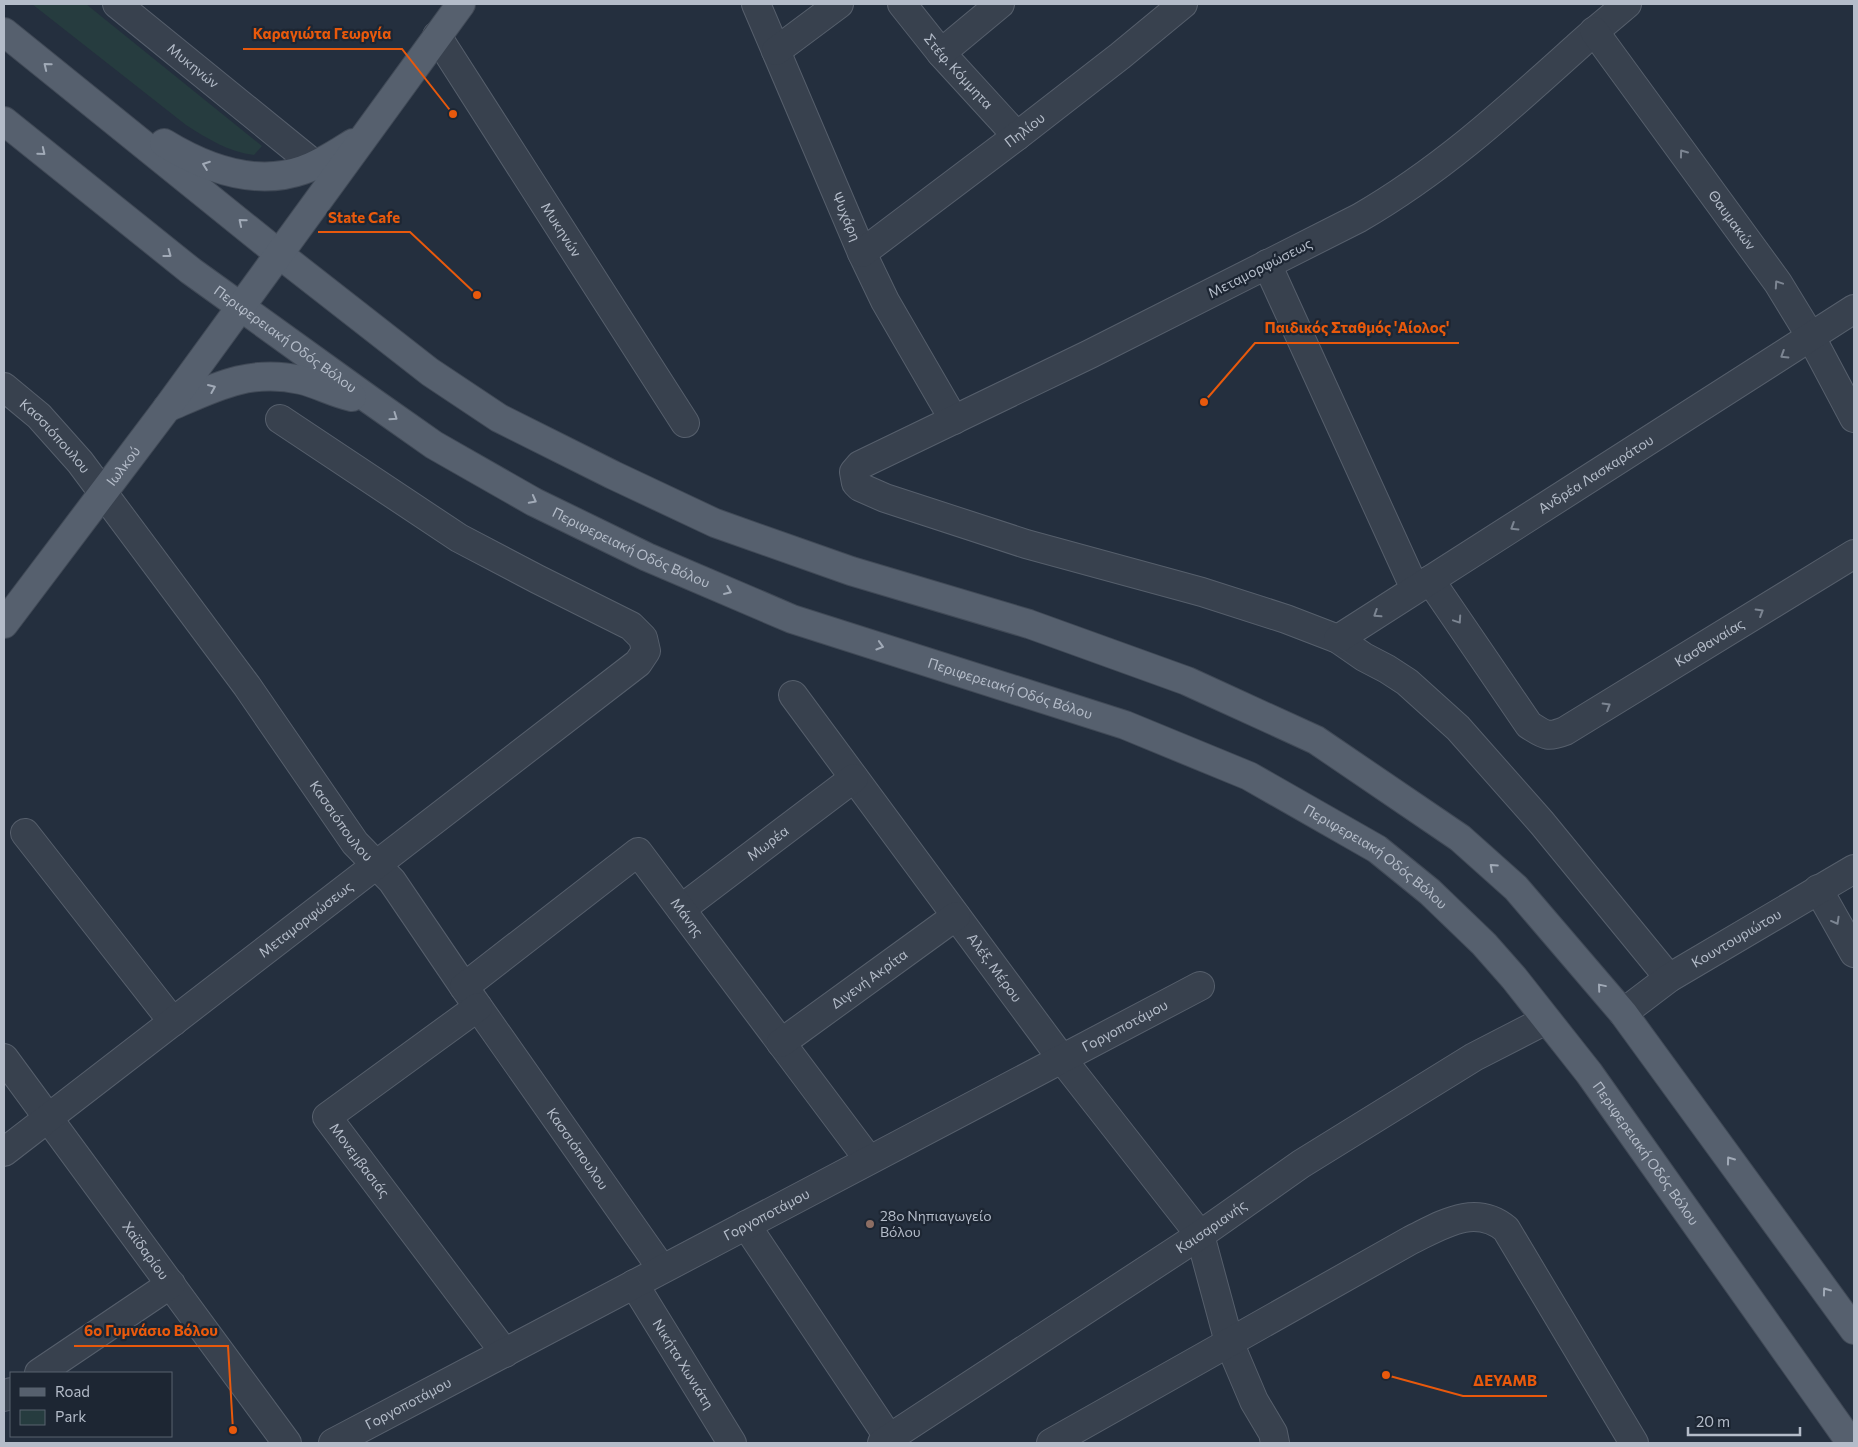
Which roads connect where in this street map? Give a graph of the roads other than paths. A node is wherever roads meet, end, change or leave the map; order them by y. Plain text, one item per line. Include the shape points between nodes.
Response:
1 (117, 4) edge
2 (461, 4) edge
3 (756, 4) edge
4 (838, 4) edge
5 (902, 4) edge
6 (1000, 4) edge
7 (1183, 4) edge
8 (1609, 14) edge
9 (4, 32) edge
10 (437, 36) junction
11 (776, 51) junction
12 (941, 53) junction
13 (80, 93) junction
14 (4, 121) edge
15 (365, 135) junction
16 (1016, 136) junction
17 (315, 165) junction
18 (862, 253) junction
19 (279, 254) junction
20 (1267, 264) junction
21 (240, 307) junction
22 (1854, 309) edge
23 (1811, 338) junction
24 (4, 387) edge
25 (370, 400) junction
26 (168, 408) junction
27 (1854, 418) edge
28 (280, 419) dead end
29 (954, 420) junction
30 (685, 423) dead end
31 (103, 493) junction
32 (1854, 554) edge
33 (1423, 585) junction
34 (4, 624) edge
35 (1338, 639) junction
36 (793, 695) dead end
37 (854, 778) junction
38 (25, 834) dead end
39 (376, 866) junction
40 (1854, 869) edge
41 (1818, 889) junction
42 (681, 909) junction
43 (956, 916) junction
44 (1854, 953) edge
45 (1669, 978) junction
46 (1200, 986) dead end
47 (471, 997) junction
48 (1623, 1013) junction
49 (1546, 1020) junction
50 (173, 1022) junction
51 (781, 1043) junction
52 (4, 1058) edge
53 (1062, 1059) junction
54 (48, 1118) junction
55 (4, 1152) edge
56 (869, 1160) junction
57 (746, 1226) junction
58 (1200, 1236) junction
59 (662, 1269) junction
60 (171, 1284) junction
61 (634, 1284) junction
62 (1854, 1330) edge
63 (1229, 1342) junction
64 (505, 1353) junction
65 (40, 1372) edge
66 (886, 1441) edge
67 (287, 1443) edge
68 (333, 1443) edge
69 (732, 1443) edge
70 (1052, 1443) edge
71 (1275, 1443) edge
72 (1634, 1443) edge
73 (1851, 1443) edge

1 - 17 street, Μυκηνών
2 - 10 main road, Ιωλκού
3 - 11 street, Ψυχάρη
4 - 11 street
5 - 12 street, Στέφ. Κόμμητα
6 - 12 street
7 - 16 street, Πηλίου
8 - 20 street, Μεταμορφώσεως via 1488,126 1416,183 1359,218
23 -> 8 street, Θαυμακών
13 -> 9 main road
10 - 15 main road, Ιωλκού
10 - 30 street, Μυκηνών
11 - 18 street, Ψυχάρη
12 - 16 street, Στέφ. Κόμμητα
17 -> 13 main road via 302,171 262,177 207,166 179,153
19 -> 13 main road
14 -> 21 main road, Περιφερειακή Οδός Βόλου via 153,242
15 - 17 main road
15 - 19 main road, Ιωλκού
16 - 18 street, Πηλίου
18 - 29 street, Ψυχάρη via 892,314
19 - 21 main road, Ιωλκού
48 -> 19 main road via 1502,875 1460,838 1316,740 1187,681 1029,624 851,571 707,520 499,418 430,372
20 - 29 street, Μεταμορφώσεως
20 - 33 street
21 - 25 main road, Περιφερειακή Οδός Βόλου
21 - 26 main road, Ιωλκού
22 - 23 street, Ανδρέα Λασκαράτου
23 - 27 street, Θαυμακών
23 -> 33 street, Ανδρέα Λασκαράτου
24 - 31 street, Κασσιόπουλου via 39,416
26 -> 25 main road via 222,384 249,377 277,376 301,380 343,395
25 -> 49 main road, Περιφερειακή Οδός Βόλου via 434,445 534,502 647,557 792,619 1125,725 1249,776 1377,849 1484,944
26 - 31 main road, Ιωλκού
28 - 39 street, Μεταμορφώσεως via 459,538 631,626 646,644 646,651 638,663
29 - 35 street, Μεταμορφώσεως via 860,465 854,472 856,483 885,498 1026,544 1249,606
31 - 34 main road, Ιωλκού
31 - 39 street, Κασσιόπουλου via 247,686 355,843
33 -> 32 street, Κασθαναίας via 1529,725 1552,736
33 -> 35 street, Ανδρέα Λασκαράτου
35 - 45 street via 1407,682 1458,728 1542,823
36 - 37 street, Αλέξ. Μέρου
37 - 42 street, Μωρέα
37 - 43 street, Αλέξ. Μέρου
38 - 50 street
39 - 47 street, Κασσιόπουλου via 392,881
39 - 50 street, Μεταμορφώσεως
40 - 41 street, Κουντουριώτου
41 -> 44 street
41 - 45 street, Κουντουριώτου
42 - 47 street, Μάνης via 638,852
42 - 51 street, Μάνης
43 - 51 street, Διγενή Ακρίτα
43 - 53 street, Αλέξ. Μέρου
45 - 48 street, Κουντουριώτου
46 - 53 street, Γοργοποτάμου
47 - 59 street, Κασσιόπουλου
47 - 64 street, Μονεμβασιάς via 327,1117
62 -> 48 main road
49 - 58 street, Καισαριανής via 1474,1057 1376,1116 1301,1164
49 - 73 main road, Περιφερειακή Οδός Βόλου via 1589,1073
50 - 54 street, Μεταμορφώσεως
51 - 56 street, Μάνης
52 - 54 street, Χαϊδαρίου
53 - 56 street, Γοργοποτάμου
53 - 58 street, Αλέξ. Μέρου
54 - 55 street, Μεταμορφώσεως
54 - 60 street, Χαϊδαρίου
56 - 57 street, Γοργοποτάμου
57 - 59 street, Γοργοποτάμου
57 - 66 street
58 - 63 street
58 - 66 street, Καισαριανής
59 - 61 street, Γοργοποτάμου
60 - 65 street
60 - 67 street, Χαϊδαρίου
61 - 64 street, Γοργοποτάμου
61 - 69 street, Νικήτα Χωνιάτη
63 - 70 street
63 - 71 street
63 - 72 street via 1436,1228 1473,1216 1485,1217 1506,1229 1516,1243
64 - 68 street, Γοργοποτάμου

